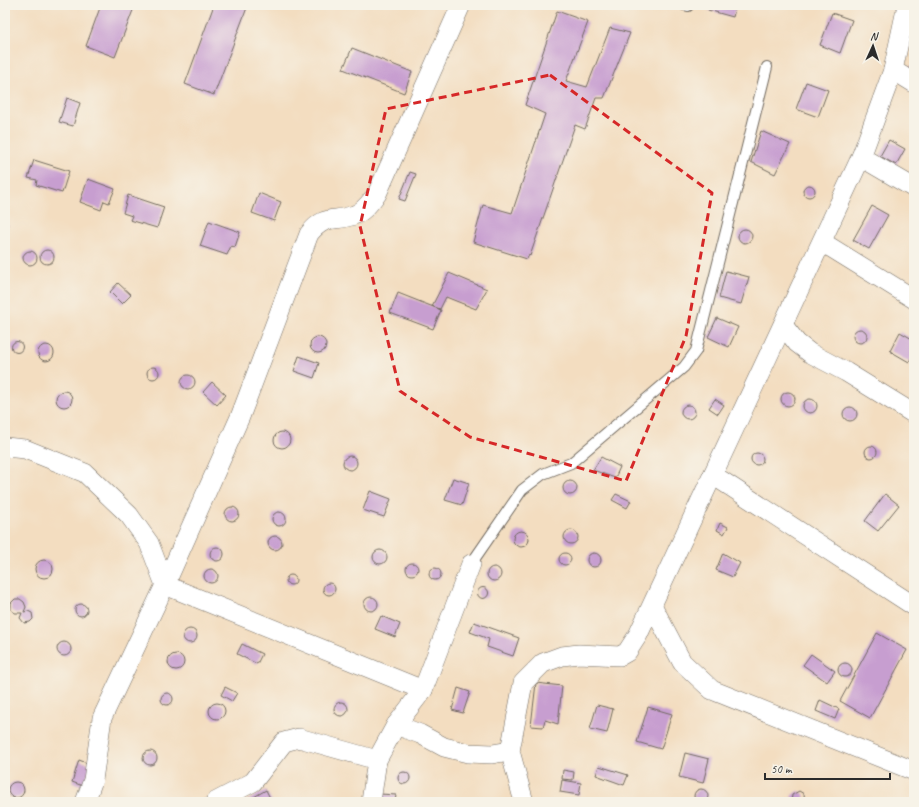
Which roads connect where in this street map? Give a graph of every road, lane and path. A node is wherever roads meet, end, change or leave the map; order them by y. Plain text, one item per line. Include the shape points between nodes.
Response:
1 (461, 5) edge
2 (907, 5) edge
3 (767, 67) dead end
4 (893, 70) junction
5 (914, 83) edge
6 (861, 157) junction
7 (914, 188) edge
8 (822, 242) junction
9 (914, 299) edge
10 (783, 325) junction
11 (914, 414) edge
12 (5, 447) edge
13 (713, 475) junction
14 (472, 564) joint
15 (165, 584) junction
16 (914, 606) edge
17 (653, 607) junction
18 (423, 690) junction
19 (396, 725) junction
20 (510, 751) junction
21 (377, 760) junction
22 (914, 771) edge
23 (85, 802) edge
24 (215, 802) edge
25 (371, 802) edge
26 (524, 802) edge

1 - 15 street via 377,194 365,209 353,215 332,218 318,224 309,234 240,417
2 - 4 street
3 - 14 lane via 696,351 684,367 571,463 543,474 522,490
4 - 5 street
4 - 6 street
6 - 7 street
6 - 8 street
8 - 9 street
8 - 10 street
10 - 11 street via 797,343 810,353
10 - 13 street
12 - 15 street via 25,448 85,473 129,515 149,543
13 - 16 street
13 - 17 street
14 - 18 street
15 - 18 street
15 - 23 street via 102,718 93,780
17 - 20 street via 627,652 620,656 562,656 543,663 523,683
17 - 22 street via 682,662 712,690
18 - 19 street
19 - 20 street via 444,747 468,753 492,754
19 - 21 street
20 - 26 street
21 - 24 street via 299,738 284,742 253,782
21 - 25 street

